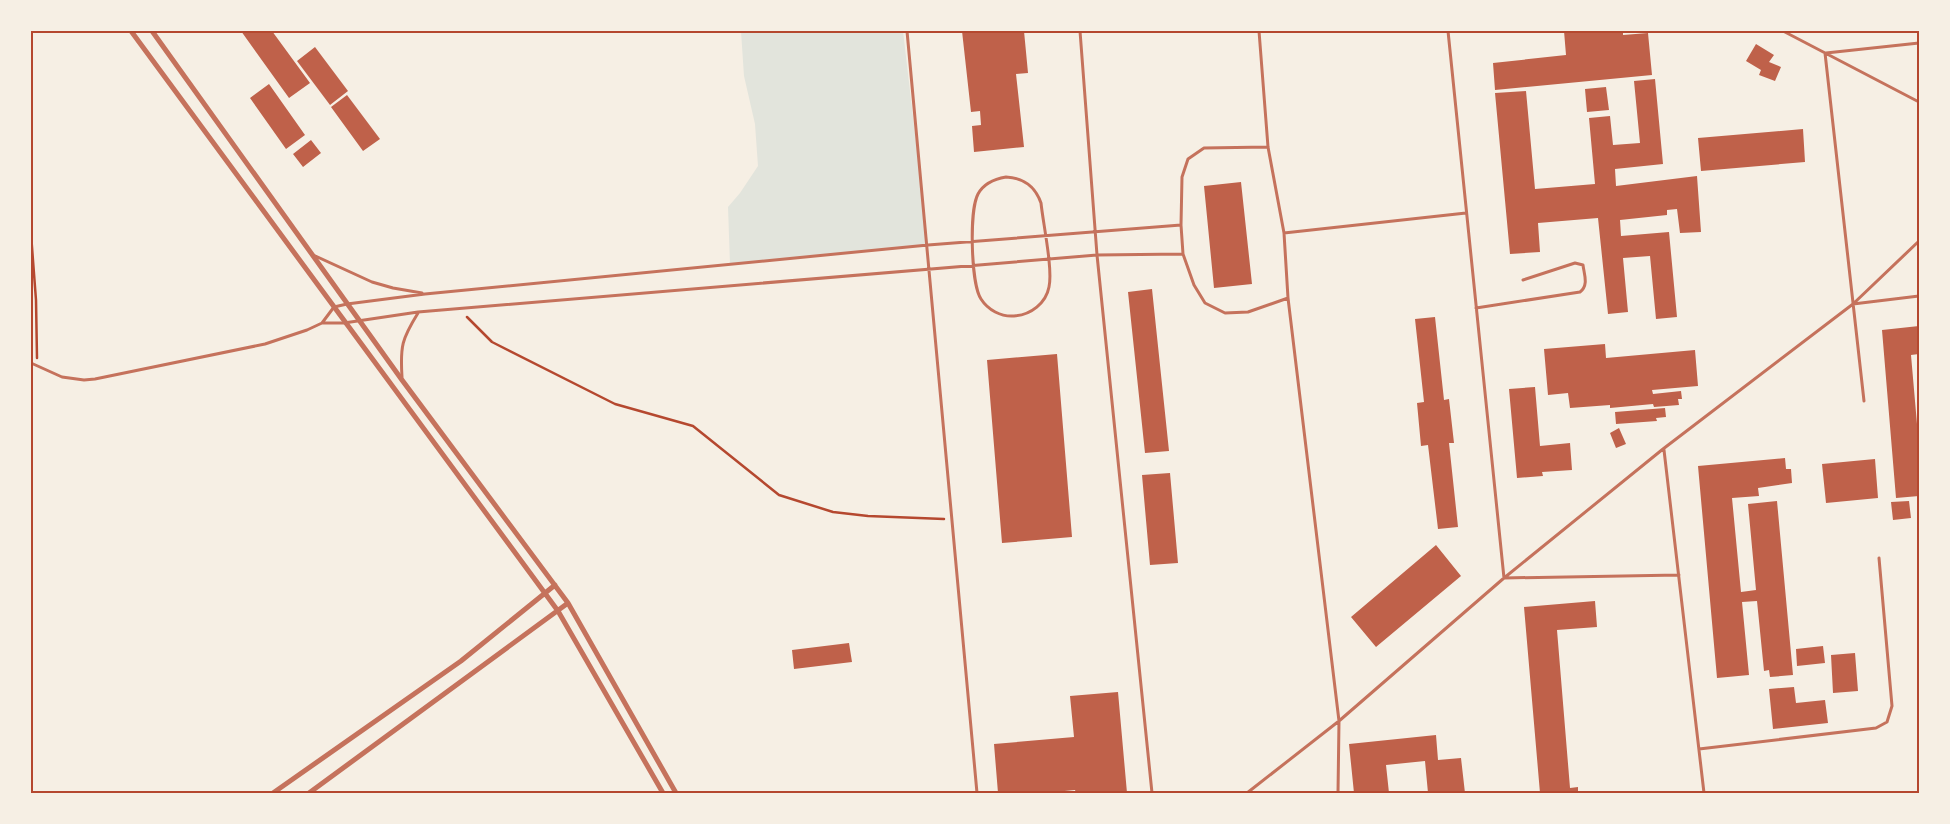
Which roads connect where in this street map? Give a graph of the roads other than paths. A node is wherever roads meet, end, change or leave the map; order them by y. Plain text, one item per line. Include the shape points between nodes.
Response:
1 (131, 31) edge
2 (152, 31) edge
3 (907, 31) edge
4 (1080, 31) edge
5 (1259, 31) edge
6 (1448, 31) edge
7 (1782, 31) edge
8 (1919, 43) edge
9 (1825, 54) junction
10 (1919, 102) edge
11 (1268, 147) junction
12 (1466, 213) junction
13 (1181, 225) junction
14 (1096, 232) junction
15 (1284, 233) junction
16 (1045, 236) junction
17 (972, 242) junction
18 (1919, 242) edge
19 (928, 245) junction
20 (312, 254) junction
21 (1183, 254) junction
22 (1097, 255) junction
23 (1048, 259) junction
24 (974, 265) junction
25 (930, 269) junction
26 (1523, 280) dead end
27 (425, 294) junction
28 (1919, 296) edge
29 (1288, 298) junction
30 (347, 304) junction
31 (1853, 304) junction
32 (334, 307) junction
33 (1476, 308) junction
34 (418, 312) junction
35 (359, 321) junction
36 (322, 323) junction
37 (344, 323) junction
38 (31, 363) edge
39 (402, 380) junction
40 (1864, 401) dead end
41 (1664, 449) junction
42 (1879, 558) dead end
43 (1679, 575) junction
44 (1504, 578) junction
45 (555, 585) junction
46 (545, 594) junction
47 (568, 603) junction
48 (558, 611) junction
49 (1339, 721) junction
50 (1699, 749) junction
51 (273, 793) edge
52 (309, 793) edge
53 (663, 793) edge
54 (676, 793) edge
55 (977, 793) edge
56 (1152, 793) edge
57 (1247, 793) edge
58 (1338, 793) edge
59 (1704, 793) edge

1 - 32 street
2 - 20 street
3 - 19 lane
4 - 14 lane
5 - 11 lane
6 - 12 lane
7 - 9 lane
8 - 9 lane
9 - 10 lane
9 - 31 lane
11 - 13 lane via 1204,148 1188,159 1182,177
11 - 15 lane
12 - 15 lane
12 - 33 lane
13 - 14 lane
13 - 21 lane
14 - 16 lane
14 - 22 lane
15 - 29 lane
16 - 17 lane
16 - 17 lane via 1041,203 1034,189 1022,180 1006,176 989,182 977,196
16 - 23 lane
17 - 19 lane
17 - 24 lane
18 - 31 lane
19 - 25 lane
19 - 27 lane
20 - 27 lane via 372,282
20 - 30 street
21 - 22 lane
21 - 29 lane via 1194,285 1205,303 1225,313 1248,312
22 - 23 lane
22 - 56 lane
23 - 24 lane
23 - 24 lane via 1050,285 1044,299 1033,310 1018,316 994,312 982,300
24 - 25 lane
25 - 34 lane
25 - 55 lane
26 - 33 lane via 1575,263 1582,265 1586,284 1580,292
27 - 30 lane
28 - 31 lane
29 - 49 lane
30 - 32 lane
30 - 35 street
31 - 40 lane
31 - 41 lane
32 - 36 lane
32 - 37 street
33 - 44 lane
34 - 35 lane
34 - 39 lane via 405,334
35 - 37 lane
35 - 39 street
36 - 37 lane
36 - 38 lane via 265,344 95,379 62,377
37 - 46 street
39 - 45 street
41 - 43 lane
41 - 44 lane
42 - 50 lane via 1892,706 1887,722 1876,728
43 - 44 lane
43 - 50 lane
44 - 49 lane
45 - 46 street
45 - 47 street
46 - 48 street
46 - 51 street via 461,661
47 - 48 street
47 - 54 street
48 - 52 street
48 - 53 street
49 - 57 lane
49 - 58 lane
50 - 59 lane

